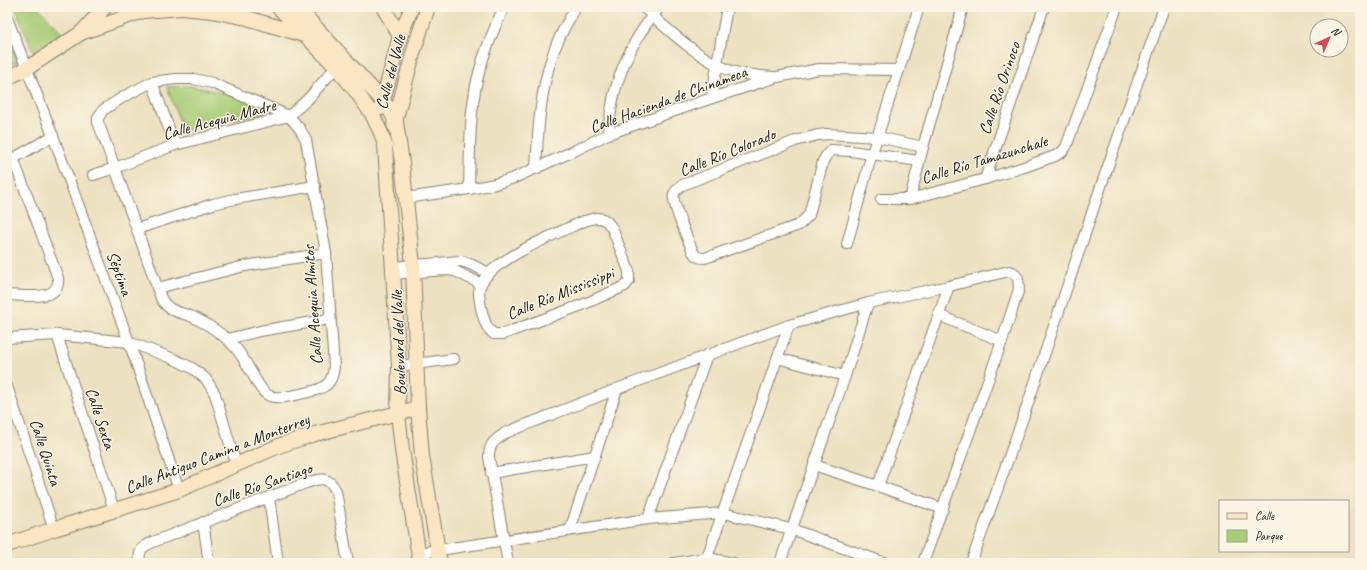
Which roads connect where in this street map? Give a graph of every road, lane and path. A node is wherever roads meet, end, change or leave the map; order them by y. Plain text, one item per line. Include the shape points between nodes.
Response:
1 (105, 7) edge
2 (278, 7) edge
3 (297, 7) edge
4 (383, 7) edge
5 (412, 7) edge
6 (428, 7) edge
7 (504, 7) edge
8 (576, 7) edge
9 (643, 7) edge
10 (660, 7) edge
11 (727, 7) edge
12 (917, 7) edge
13 (963, 7) edge
14 (1044, 7) edge
15 (1117, 7) edge
16 (1164, 7) edge
17 (652, 16) junction
18 (7, 18) edge
19 (82, 33) junction
20 (306, 36) junction
21 (400, 36) junction
22 (716, 64) junction
23 (336, 67) junction
24 (26, 69) junction
25 (899, 70) junction
26 (777, 77) junction
27 (7, 78) edge
28 (152, 82) junction
29 (712, 98) junction
30 (383, 101) junction
31 (289, 116) junction
32 (396, 122) junction
33 (377, 123) junction
34 (608, 134) junction
35 (53, 136) junction
36 (878, 137) junction
37 (175, 145) junction
38 (385, 145) junction
39 (923, 147) junction
40 (872, 153) junction
41 (10, 160) edge
42 (919, 161) junction
43 (116, 168) junction
44 (536, 169) junction
45 (92, 175) dead end
46 (985, 179) junction
47 (315, 186) junction
48 (469, 189) junction
49 (406, 198) junction
50 (881, 199) dead end
51 (910, 199) junction
52 (137, 230) junction
53 (847, 244) dead end
54 (326, 252) junction
55 (413, 269) junction
56 (393, 270) junction
57 (489, 273) junction
58 (481, 284) junction
59 (949, 286) junction
60 (157, 288) junction
61 (7, 294) edge
62 (868, 303) junction
63 (938, 315) junction
64 (330, 319) junction
65 (789, 325) junction
66 (57, 335) junction
67 (7, 338) edge
68 (227, 339) junction
69 (1002, 341) junction
70 (129, 342) junction
71 (707, 356) junction
72 (777, 358) junction
73 (454, 359) dead end
74 (417, 364) junction
75 (399, 366) junction
76 (845, 376) junction
77 (7, 386) edge
78 (617, 389) junction
79 (418, 408) junction
80 (398, 414) junction
81 (595, 456) junction
82 (236, 464) junction
83 (814, 465) junction
84 (491, 473) junction
85 (878, 486) junction
86 (179, 490) junction
87 (269, 497) junction
88 (943, 509) junction
89 (114, 510) junction
90 (723, 513) junction
91 (648, 519) junction
92 (203, 522) junction
93 (54, 529) junction
94 (791, 529) junction
95 (570, 530) junction
96 (504, 539) junction
97 (7, 545) edge
98 (439, 557) edge
99 (419, 558) edge
100 (706, 560) edge
101 (140, 563) edge
102 (209, 563) edge
103 (278, 563) edge
104 (348, 563) edge
105 (508, 563) edge
106 (674, 563) edge
107 (733, 563) edge
108 (780, 563) edge
109 (885, 563) edge
110 (923, 563) edge
111 (971, 563) edge

1 - 19 street
2 - 20 street, Boulevard del Valle
3 - 30 street
4 - 21 street
5 - 21 street, Calle del Valle
6 - 32 street, Calle del Valle
7 - 48 street via 484,55 474,96
8 - 44 street via 552,56 545,83 539,118
9 - 17 street
10 - 17 street
11 - 22 street
12 - 25 street
13 - 39 street
14 - 46 street, Calle Río Orinoco
15 - 46 street, Calle Río Tamazunchale via 1066,147 1055,156
16 - 111 street
17 - 22 street
17 - 34 street via 623,67 614,92
18 - 24 street, Séptima
19 - 20 street via 143,11 182,8 247,18
19 - 24 street
20 - 23 street, Boulevard del Valle
21 - 30 street, Calle del Valle
22 - 26 street via 738,72
22 - 29 street
23 - 31 street, Calle Acequia Madre
23 - 33 street, Boulevard del Valle
24 - 27 street
24 - 35 street, Séptima
25 - 26 street, Calle Hacienda de Chinameca via 819,69
25 - 36 street
26 - 29 street, Calle Hacienda de Chinameca
28 - 31 street, Calle Acequia Almitos via 194,79 212,83
28 - 37 street
28 - 43 street, Calle Acequia Almitos via 103,110 98,118
29 - 34 street, Calle Hacienda de Chinameca
30 - 32 street
30 - 33 street, Calle del Valle
31 - 37 street, Calle Acequia Madre
31 - 47 street, Calle Acequia Almitos via 306,140
32 - 38 street, Calle del Valle
32 - 49 street, Boulevard del Valle
33 - 38 street, Boulevard del Valle
34 - 44 street, Calle Hacienda de Chinameca
35 - 41 street
35 - 70 street, Séptima
36 - 39 street
36 - 40 street
36 - 40 street, Calle Río Colorado via 827,134 813,136 680,186 674,199 693,252 696,256 705,258 799,225 809,215 828,152 831,150
37 - 43 street, Calle Acequia Madre
38 - 56 street, Boulevard del Valle
39 - 42 street
40 - 42 street
40 - 53 street
41 - 61 street via 53,264 58,283 55,290 46,295
42 - 51 street
43 - 45 street, Calle Acequia Madre
43 - 52 street, Calle Acequia Almitos
44 - 48 street, Calle Hacienda de Chinameca via 495,184
46 - 51 street, Calle Río Tamazunchale
47 - 52 street via 235,198
47 - 54 street, Calle Acequia Almitos
48 - 49 street, Calle Hacienda de Chinameca
49 - 55 street, Boulevard del Valle
50 - 51 street, Calle Río Tamazunchale
52 - 60 street, Calle Acequia Almitos
54 - 60 street via 245,266
54 - 64 street, Calle Acequia Almitos
55 - 56 street
55 - 57 street via 461,261
55 - 58 street via 455,271
55 - 74 street, Boulevard del Valle
56 - 75 street, Boulevard del Valle
57 - 58 street, Calle Río Mississippi
57 - 58 street, Calle Río Mississippi via 514,255 584,221 604,218 612,228 629,271 629,281 625,286 582,305 498,335 491,332 484,322 479,290
59 - 62 street
59 - 63 street
59 - 69 street via 1009,271 1016,275 1019,289
60 - 68 street, Calle Acequia Almitos via 168,308 202,322
62 - 65 street
62 - 76 street
63 - 69 street
63 - 85 street
64 - 68 street
64 - 68 street, Calle Acequia Almitos via 333,377 323,388 302,394 281,397 270,396 264,392
65 - 71 street
65 - 72 street
66 - 67 street
66 - 70 street
66 - 89 street, Calle Sexta
69 - 88 street
70 - 82 street via 174,358 200,373 211,386 217,400
70 - 86 street, Séptima
71 - 78 street
71 - 91 street
72 - 76 street
72 - 90 street
73 - 74 street
74 - 75 street
74 - 79 street, Boulevard del Valle
75 - 80 street, Boulevard del Valle
76 - 83 street
77 - 93 street, Calle Quinta
78 - 81 street
78 - 84 street via 505,433 489,447
79 - 80 street, Calle Antiguo Camino a Monterrey
79 - 98 street, Boulevard del Valle via 422,456
80 - 82 street, Calle Antiguo Camino a Monterrey via 315,434
80 - 99 street, Boulevard del Valle
81 - 84 street
81 - 95 street
82 - 86 street, Calle Antiguo Camino a Monterrey
83 - 85 street
83 - 94 street
84 - 96 street
85 - 88 street
86 - 89 street, Calle Antiguo Camino a Monterrey
87 - 92 street, Calle Río Santiago
87 - 103 street
87 - 104 street, Calle Río Santiago via 314,480 327,480 332,483 336,491
88 - 110 street
89 - 93 street, Calle Antiguo Camino a Monterrey
90 - 91 street
90 - 94 street
90 - 100 street
91 - 95 street
92 - 101 street, Calle Río Santiago via 146,545 141,549
92 - 102 street
93 - 97 street, Calle Antiguo Camino a Monterrey
94 - 108 street
94 - 109 street
95 - 96 street
96 - 98 street
96 - 105 street
98 - 99 street
100 - 106 street
100 - 107 street

